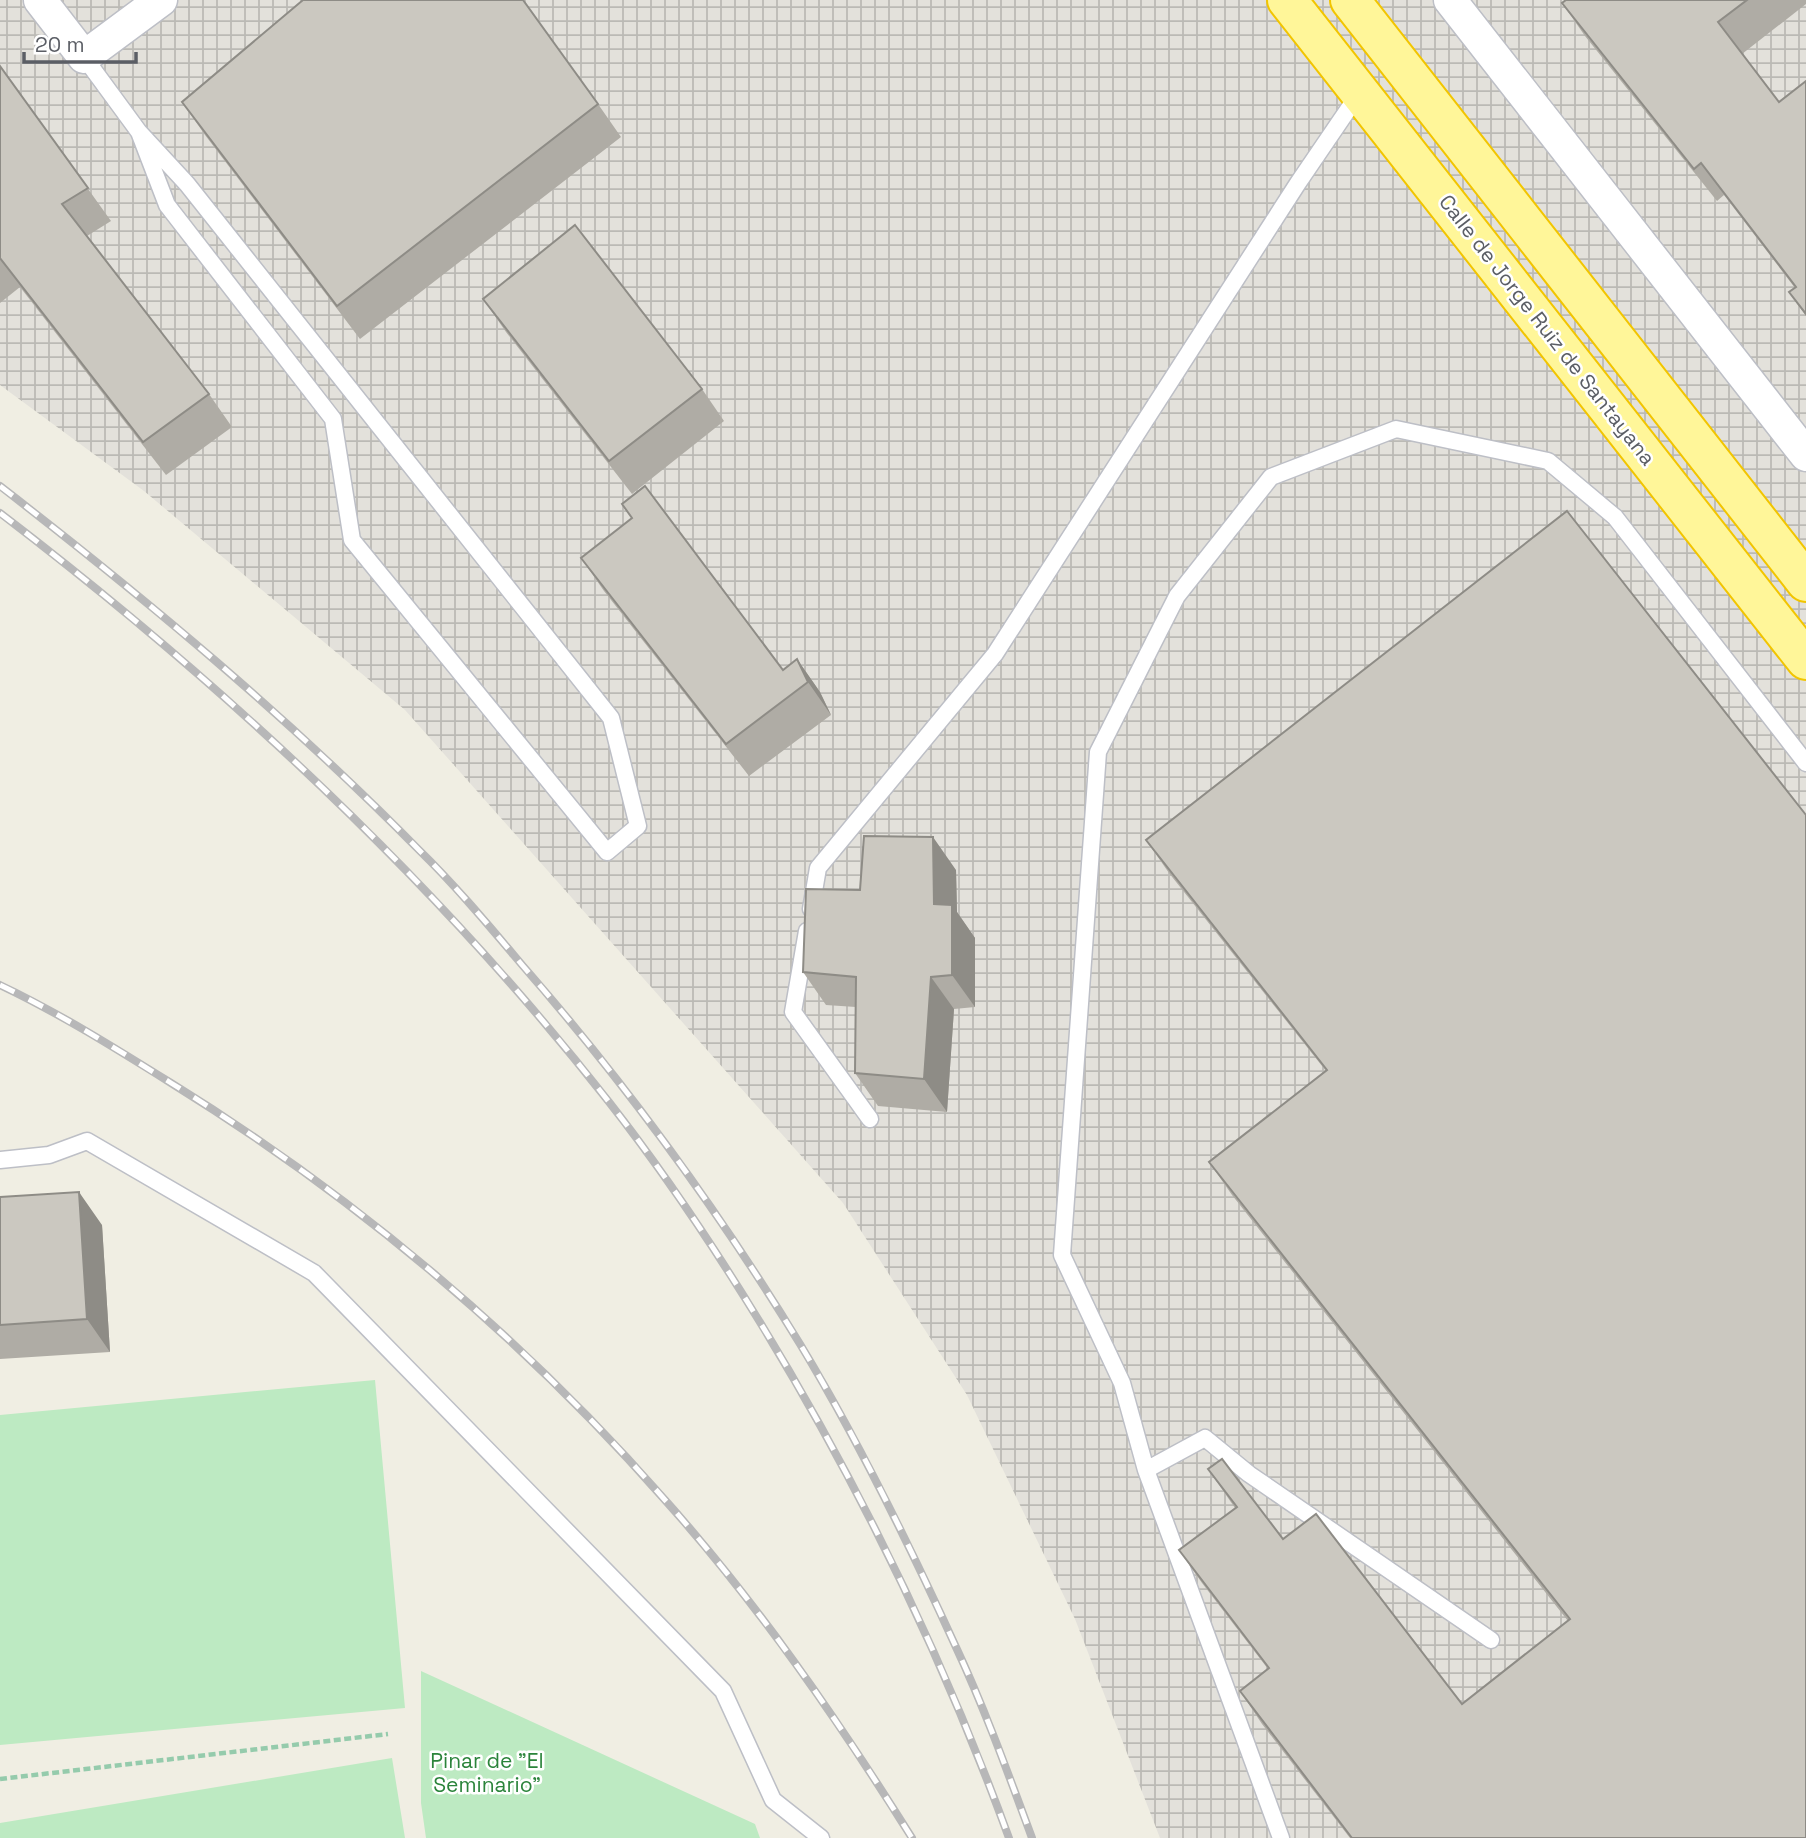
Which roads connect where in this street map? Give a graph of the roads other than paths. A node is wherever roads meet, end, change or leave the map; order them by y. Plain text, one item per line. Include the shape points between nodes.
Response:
1 (40, 0) edge
2 (161, 0) edge
3 (1287, 0) edge
4 (1350, 0) edge
5 (1450, 0) edge
6 (84, 57) junction
7 (1360, 92) junction
8 (139, 132) junction
9 (1806, 455) edge
10 (1806, 582) edge
11 (1806, 660) edge
12 (1806, 763) edge
13 (870, 1119) dead end
14 (0, 1160) edge
15 (1146, 1470) junction
16 (1491, 1640) dead end
17 (821, 1838) edge
18 (1281, 1838) edge

1 - 6 street
2 - 6 street
3 - 7 highway, Calle de Jorge Ruiz de Santayana
4 - 10 highway
5 - 9 street
6 - 8 lane
7 - 11 highway, Calle de Jorge Ruiz de Santayana
7 - 13 lane via 995,654 818,868 793,1012
8 - 8 lane via 167,205 333,419 352,540 607,852 638,826 611,718 187,184
12 - 15 lane via 1615,517 1548,461 1396,429 1271,477 1177,596 1098,752 1062,1255 1122,1384
14 - 17 lane via 49,1155 87,1141 314,1273 723,1691 773,1800
15 - 16 lane via 1205,1438 1249,1474
15 - 18 lane

